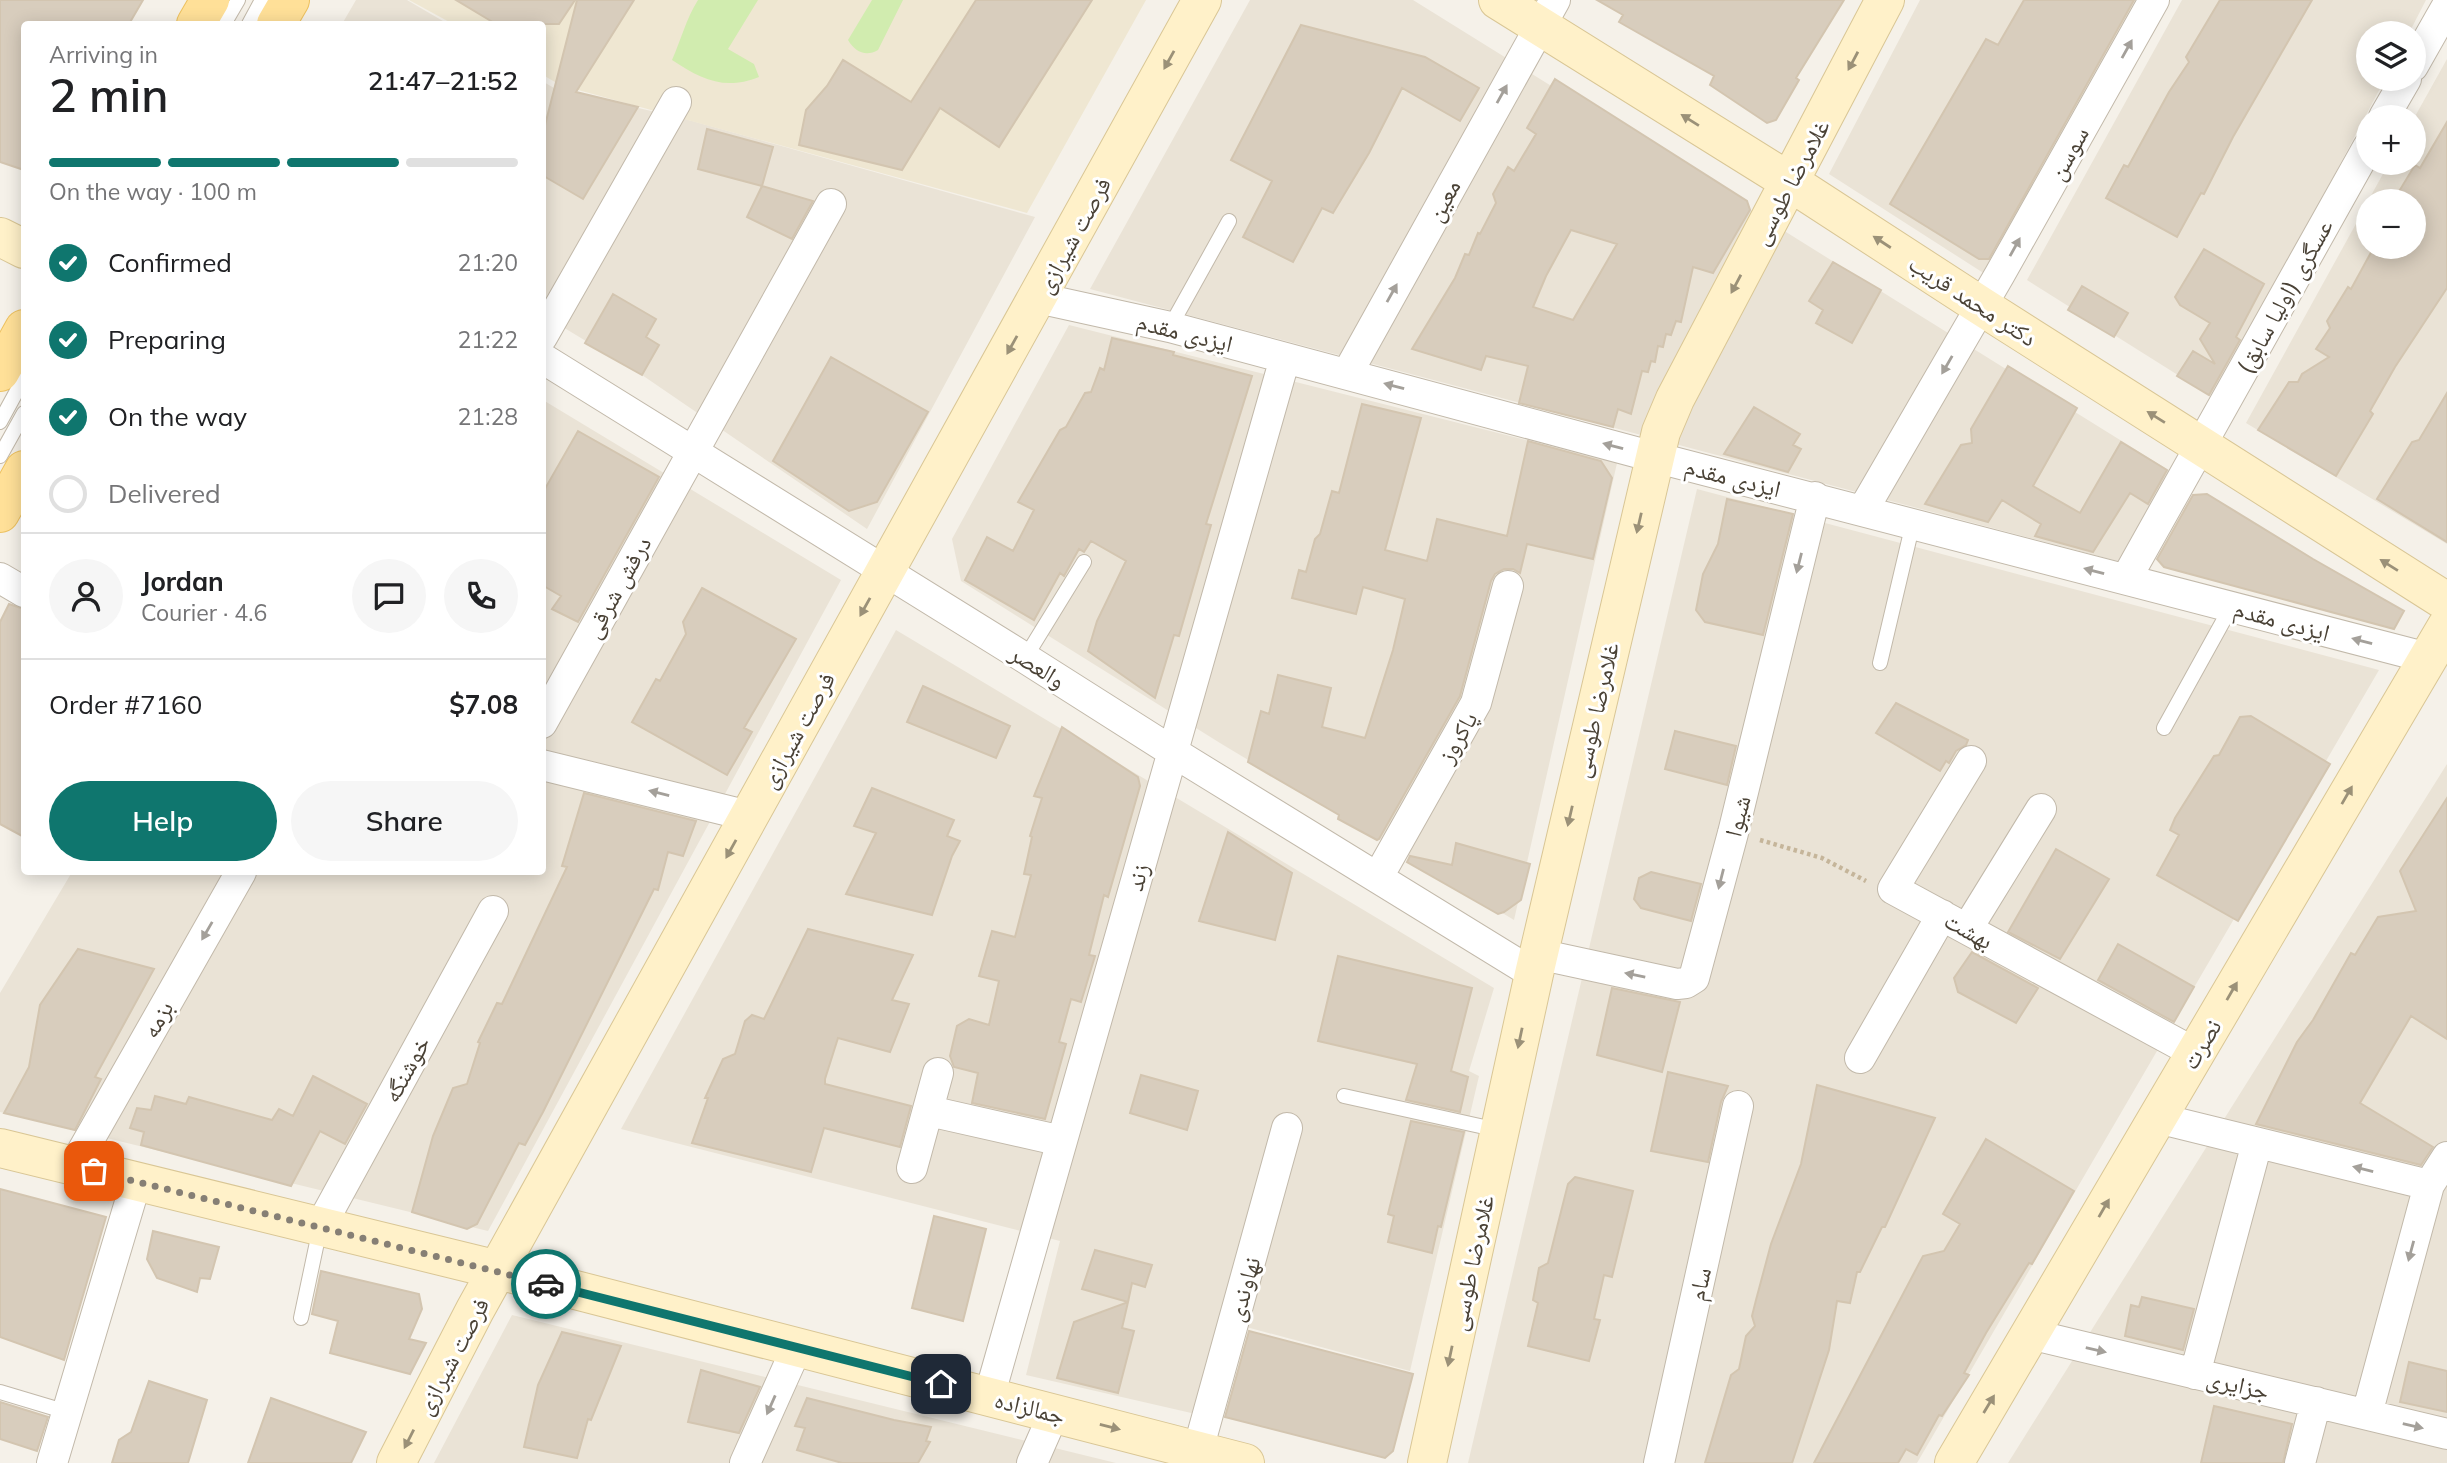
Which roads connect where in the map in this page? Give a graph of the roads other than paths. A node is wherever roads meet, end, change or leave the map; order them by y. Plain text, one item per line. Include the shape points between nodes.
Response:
1 (210, 0) edge
2 (238, 0) edge
3 (262, 0) edge
4 (290, 0) edge
5 (1202, 0) edge
6 (1498, 0) edge
7 (1885, 0) edge
8 (2154, 0) edge
9 (2447, 6) edge
10 (1547, 13) edge
11 (198, 21) edge
12 (226, 21) edge
13 (250, 21) edge
14 (278, 21) edge
15 (2426, 43) edge
16 (676, 102) dead end
17 (2356, 168) edge
18 (1790, 182) junction
19 (831, 204) dead end
20 (1229, 221) dead end
21 (0, 237) edge
22 (21, 248) edge
23 (1038, 298) junction
24 (1981, 306) junction
25 (1170, 327) junction
26 (546, 330) edge
27 (21, 334) edge
28 (1285, 358) junction
29 (546, 360) edge
30 (0, 372) edge
31 (1347, 374) junction
32 (21, 384) edge
33 (21, 418) edge
34 (0, 422) edge
35 (2199, 445) junction
36 (692, 451) junction
37 (0, 456) edge
38 (1654, 457) junction
39 (21, 475) edge
40 (1815, 497) junction
41 (1863, 510) junction
42 (0, 513) edge
43 (1913, 523) junction
44 (1084, 562) dead end
45 (885, 571) junction
46 (0, 578) edge
47 (2126, 579) junction
48 (1508, 586) dead end
49 (21, 590) edge
50 (2447, 602) edge
51 (2231, 607) junction
52 (2447, 626) edge
53 (1025, 658) junction
54 (2428, 658) junction
55 (1880, 663) dead end
56 (546, 716) edge
57 (2164, 728) dead end
58 (1172, 752) junction
59 (1971, 761) dead end
60 (546, 766) edge
61 (2041, 809) dead end
62 (749, 816) junction
63 (239, 875) edge
64 (1378, 877) junction
65 (493, 911) dead end
66 (1954, 922) junction
67 (1536, 964) junction
68 (2195, 1053) junction
69 (1860, 1058) dead end
70 (938, 1073) dead end
71 (1344, 1096) dead end
72 (1738, 1106) dead end
73 (929, 1111) junction
74 (2157, 1118) junction
75 (1287, 1128) dead end
76 (1500, 1130) junction
77 (1062, 1141) junction
78 (2257, 1143) junction
79 (0, 1148) edge
80 (2447, 1157) edge
81 (74, 1167) junction
82 (912, 1168) dead end
83 (135, 1182) junction
84 (2429, 1185) junction
85 (320, 1227) junction
86 (498, 1270) junction
87 (301, 1318) dead end
88 (2030, 1334) junction
89 (796, 1347) junction
90 (2195, 1374) junction
91 (0, 1392) edge
92 (989, 1397) junction
93 (2316, 1402) junction
94 (67, 1412) junction
95 (1054, 1413) junction
96 (2367, 1415) junction
97 (2447, 1434) edge
98 (1198, 1450) junction
99 (52, 1463) edge
100 (396, 1463) edge
101 (745, 1463) edge
102 (1032, 1463) edge
103 (1245, 1463) edge
104 (1427, 1463) edge
105 (1659, 1463) edge
106 (1954, 1463) edge
107 (2300, 1463) edge

1 - 11 main road
2 - 12 lane
3 - 13 lane
4 - 14 main road
5 -> 23 main road, فرصت شیرازی
6 - 10 main road, دکتر محمد قریب
7 -> 18 main road, غلامرضا طوسی
24 -> 8 street, سوسن
9 - 15 street
18 -> 10 main road, دکتر محمد قریب
31 -> 10 street, معین
16 - 26 street
17 - 35 street, عسگری (اولیا سابق)
24 -> 18 main road, دکتر محمد قریب
18 -> 38 main road, غلامرضا طوسی via 1675,399
19 - 36 street, درفش شرقی
20 - 25 lane
21 - 22 main road
23 - 25 street, ایزدی مقدم
23 -> 45 main road, فرصت شیرازی
35 -> 24 main road, دکتر محمد قریب
24 -> 41 street, سوسن
25 - 28 street, ایزدی مقدم
27 - 30 main road
28 - 31 street, ایزدی مقدم
28 - 58 street, زند
29 - 36 street, والعصر
38 -> 31 street, ایزدی مقدم
32 - 34 lane
33 - 37 lane
35 - 47 street, عسگری (اولیا سابق)
50 -> 35 main road, دکتر محمد قریب
36 - 45 street, والعصر
36 - 56 street, درفش شرقی
38 - 40 street, ایزدی مقدم
38 -> 67 main road, غلامرضا طوسی
39 - 42 main road
40 - 41 street, ایزدی مقدم
40 -> 67 street, شیوا via 1697,972 1691,981 1677,984
41 - 43 street, ایزدی مقدم
47 -> 43 street, ایزدی مقدم
43 - 55 lane
44 - 53 lane
45 - 53 street, والعصر
45 -> 62 main road, فرصت شیرازی
46 - 49 street
47 - 51 street, ایزدی مقدم
48 - 64 street, پاکروز via 1476,703
54 -> 51 street, ایزدی مقدم
51 - 57 lane
52 - 54 main road, نصرت
53 - 58 street, والعصر
68 -> 54 main road, نصرت
58 - 64 street, والعصر
58 - 77 street, زند
59 - 66 street, بهشت via 1893,889
62 -> 60 street
61 - 66 street
62 -> 86 main road, فرصت شیرازی
63 -> 81 street, بزمه
64 - 67 street, والعصر
65 - 85 street, خوشنگه
66 - 68 street, بهشت
66 - 69 street
67 -> 76 main road, غلامرضا طوسی
68 - 74 main road, نصرت
70 - 73 street
71 - 76 lane
72 - 105 street, سام
73 - 77 street
73 - 82 street
74 - 78 street
88 -> 74 main road, نصرت
75 - 98 street, نهاوندی
76 -> 104 main road, غلامرضا طوسی
77 - 92 street, زند
84 -> 78 street
78 - 90 street
79 - 81 main road, جمالزاده
80 - 84 street
81 - 83 main road, جمالزاده
83 - 85 main road, جمالزاده
83 - 94 street
84 -> 96 street
85 - 86 main road, جمالزاده
85 - 87 lane
86 - 89 main road, جمالزاده
86 -> 100 main road, فرصت شیرازی
88 -> 90 street, جزایری
106 -> 88 main road, نصرت
89 - 92 main road, جمالزاده
89 -> 101 street
90 - 93 street, جزایری
91 - 94 lane
92 - 95 main road, جمالزاده
93 - 96 street, جزایری
93 - 107 street
94 - 99 street
95 -> 98 main road, جمالزاده
95 - 102 street
96 -> 97 street, جزایری
98 - 103 main road, جمالزاده

